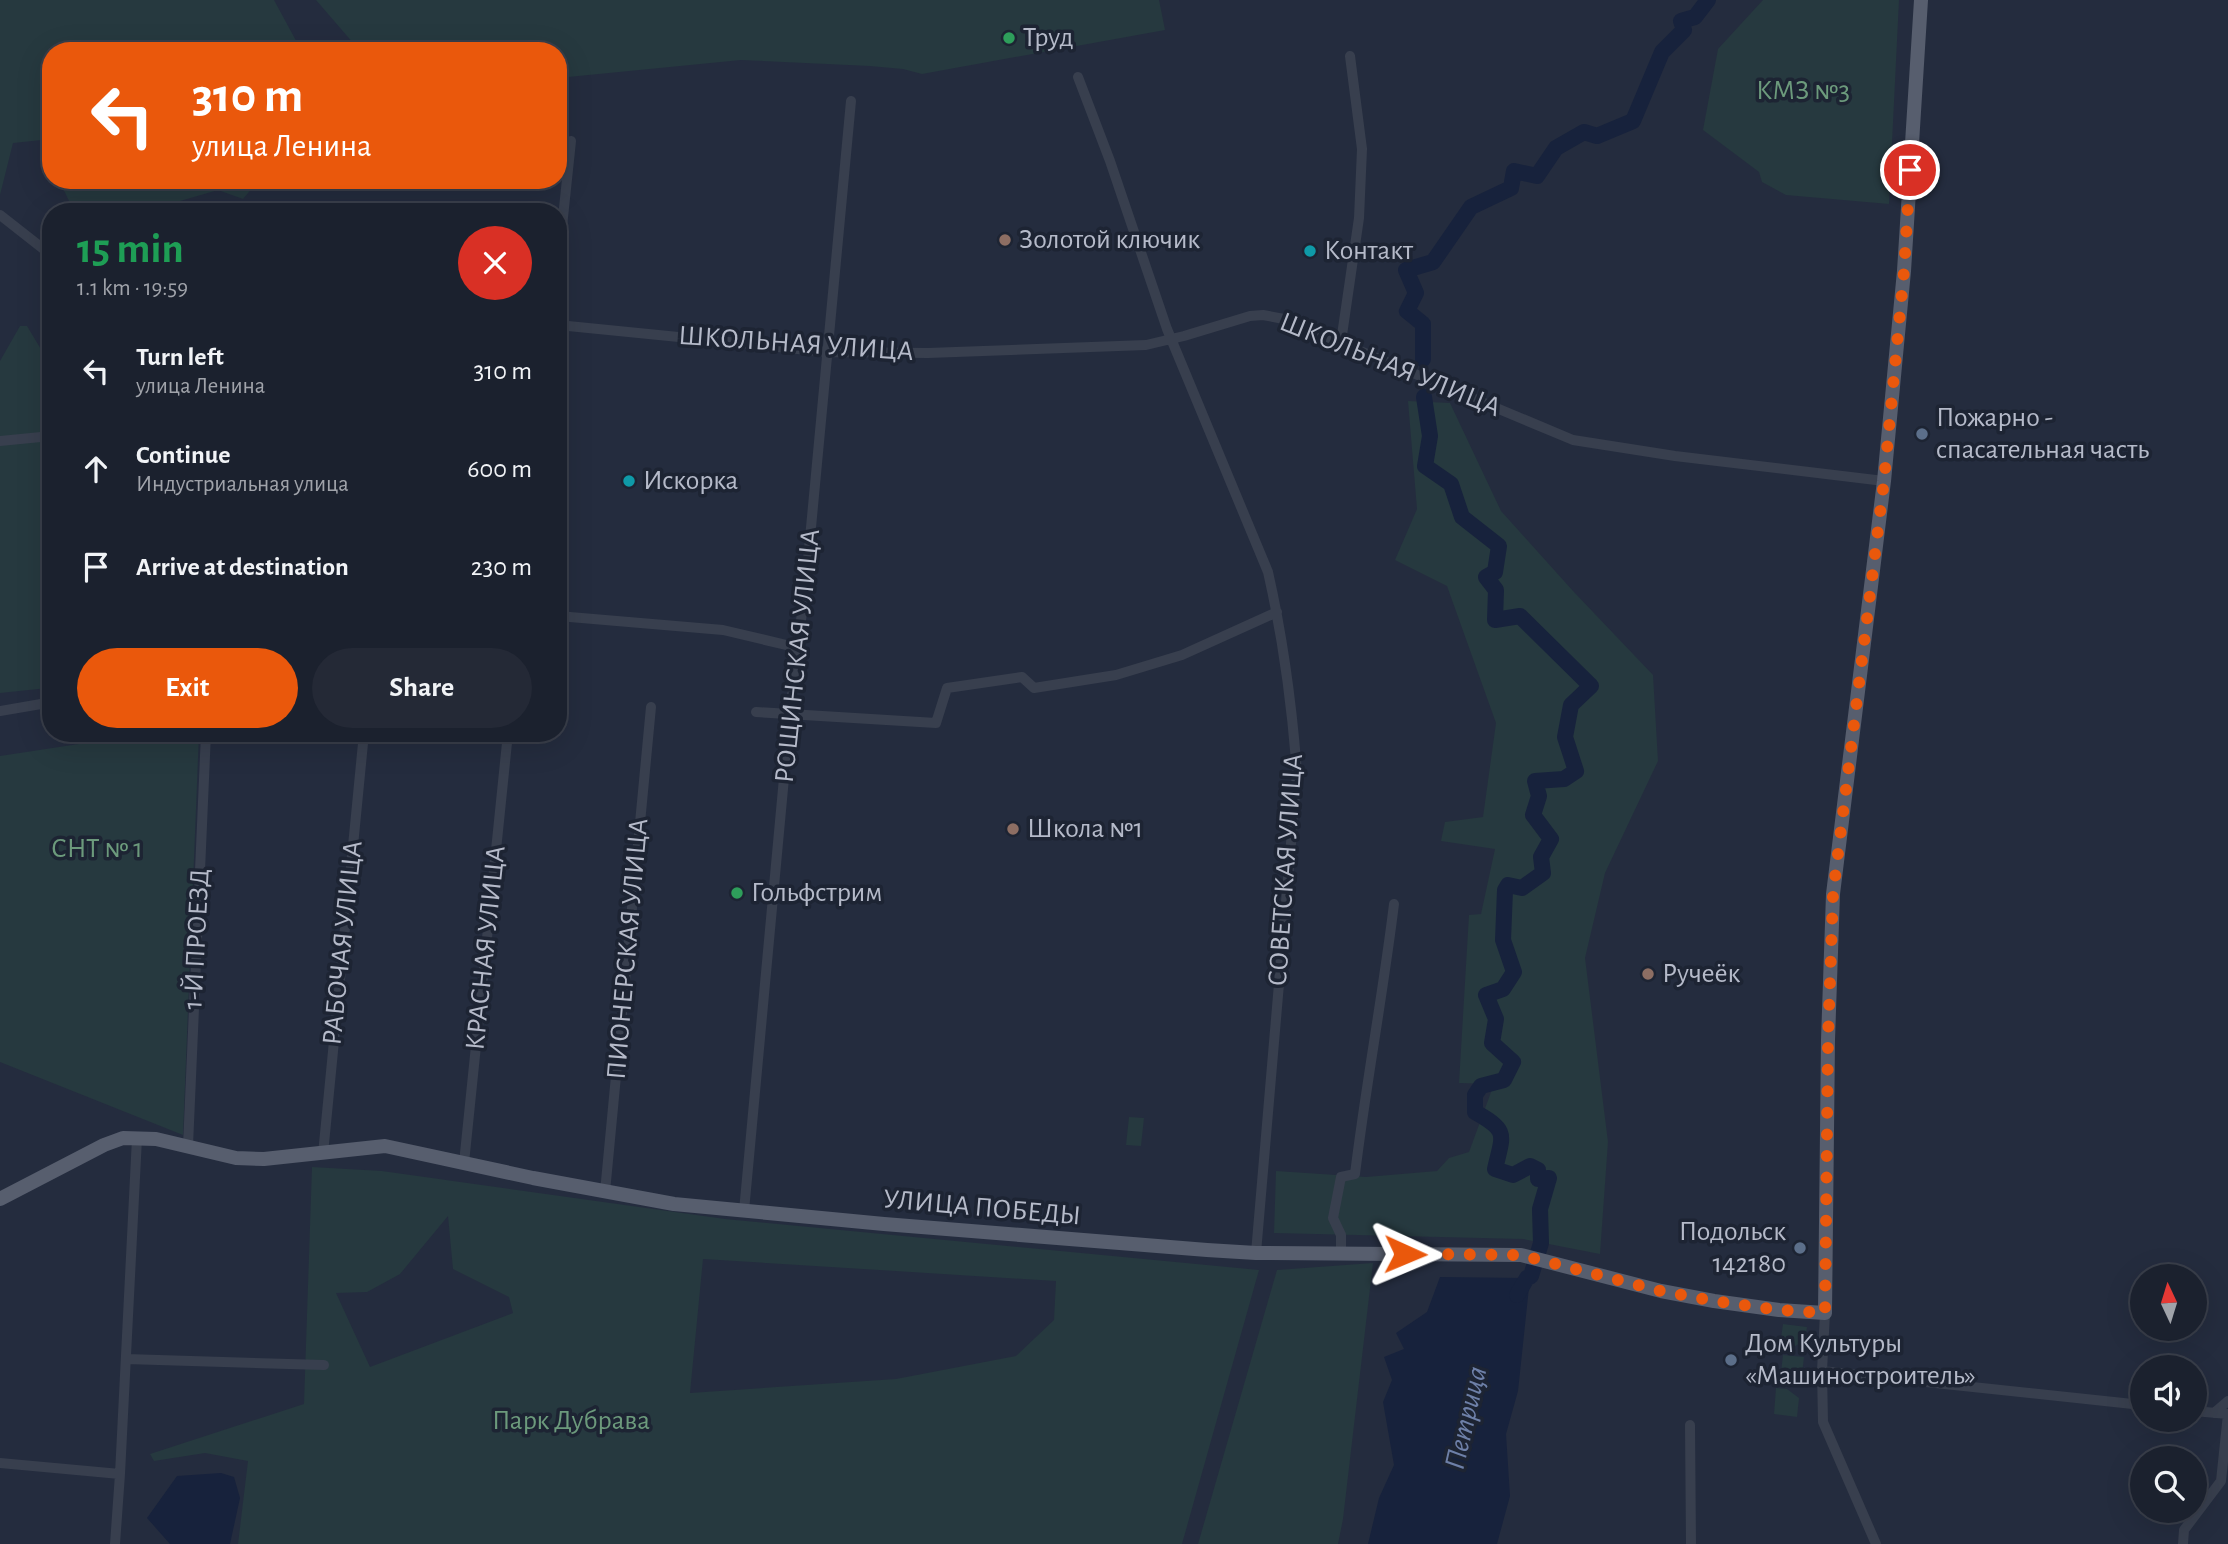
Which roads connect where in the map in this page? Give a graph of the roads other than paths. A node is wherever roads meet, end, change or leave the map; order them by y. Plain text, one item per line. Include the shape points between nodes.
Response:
1 (1921, 0) edge
2 (1350, 56) dead end
3 (1079, 77) dead end
4 (851, 101) dead end
5 (571, 141) dead end
6 (567, 179) edge
7 (0, 215) edge
8 (42, 248) edge
9 (567, 326) edge
10 (1171, 340) junction
11 (1341, 342) junction
12 (828, 352) junction
13 (42, 437) edge
14 (0, 441) edge
15 (1884, 481) junction
16 (1277, 612) junction
17 (567, 617) edge
18 (799, 648) junction
19 (42, 704) edge
20 (651, 706) dead end
21 (0, 711) edge
22 (756, 712) dead end
23 (790, 713) junction
24 (206, 742) edge
25 (363, 742) edge
26 (507, 742) edge
27 (1394, 904) dead end
28 (137, 1138) junction
29 (188, 1146) junction
30 (323, 1154) junction
31 (464, 1163) junction
32 (605, 1192) junction
33 (0, 1199) edge
34 (744, 1211) junction
35 (1255, 1253) junction
36 (1341, 1253) junction
37 (1825, 1313) junction
38 (126, 1359) junction
39 (324, 1365) dead end
40 (1822, 1371) junction
41 (2228, 1401) edge
42 (2130, 1404) edge
43 (2207, 1412) edge
44 (2214, 1413) junction
45 (2228, 1414) edge
46 (1690, 1425) dead end
47 (0, 1463) edge
48 (120, 1474) junction
49 (114, 1544) edge
50 (1691, 1544) edge
51 (1876, 1544) edge
52 (2183, 1544) edge

1 - 15 main road via 1904,271
2 - 11 street via 1362,149 1359,218
3 - 10 street, СОВЕТСКАЯ УЛИЦА
4 - 12 street, РОЩИНСКАЯ УЛИЦА
5 - 6 street
7 - 8 street
9 - 12 street, ШКОЛЬНАЯ УЛИЦА
10 - 11 street, ШКОЛЬНАЯ УЛИЦА via 1263,315 1284,318
10 - 12 street, ШКОЛЬНАЯ УЛИЦА via 1118,347
10 - 16 street, СОВЕТСКАЯ УЛИЦА via 1268,572
11 - 15 street, ШКОЛЬНАЯ УЛИЦА via 1573,440
12 - 18 street, РОЩИНСКАЯ УЛИЦА
13 - 14 street
15 - 37 main road via 1833,894
16 - 23 street via 1182,654 1116,675 1034,688 1022,677 947,688 936,723
16 - 35 street, СОВЕТСКАЯ УЛИЦА via 1297,773
17 - 18 street via 723,630
18 - 23 street, РОЩИНСКАЯ УЛИЦА
19 - 21 street
20 - 32 street, ПИОНЕРСКАЯ УЛИЦА
22 - 23 street
23 - 34 street, РОЩИНСКАЯ УЛИЦА
24 - 29 street, 1-Й ПРОЕЗД
25 - 30 street, РАБОЧАЯ УЛИЦА
26 - 31 street, КРАСНАЯ УЛИЦА
27 - 36 street via 1355,1174 1341,1177 1333,1218 1341,1234
28 - 29 main road, УЛИЦА ПОБЕДЫ
28 - 33 main road via 104,1145
28 - 38 street
29 - 30 main road, УЛИЦА ПОБЕДЫ via 236,1158
30 - 31 main road, УЛИЦА ПОБЕДЫ via 385,1146
31 - 32 main road, УЛИЦА ПОБЕДЫ
32 - 34 main road, УЛИЦА ПОБЕДЫ
34 - 35 main road, УЛИЦА ПОБЕДЫ
35 - 36 main road, УЛИЦА ПОБЕДЫ
36 - 37 main road, УЛИЦА ПОБЕДЫ via 1521,1255 1661,1291
37 - 40 street
38 - 39 street
38 - 48 street
40 - 42 street
40 - 51 street via 1823,1422
41 - 44 street
43 - 44 street
44 - 45 street
45 - 52 street via 2221,1481 2184,1530
46 - 50 street
47 - 48 street
48 - 49 street

